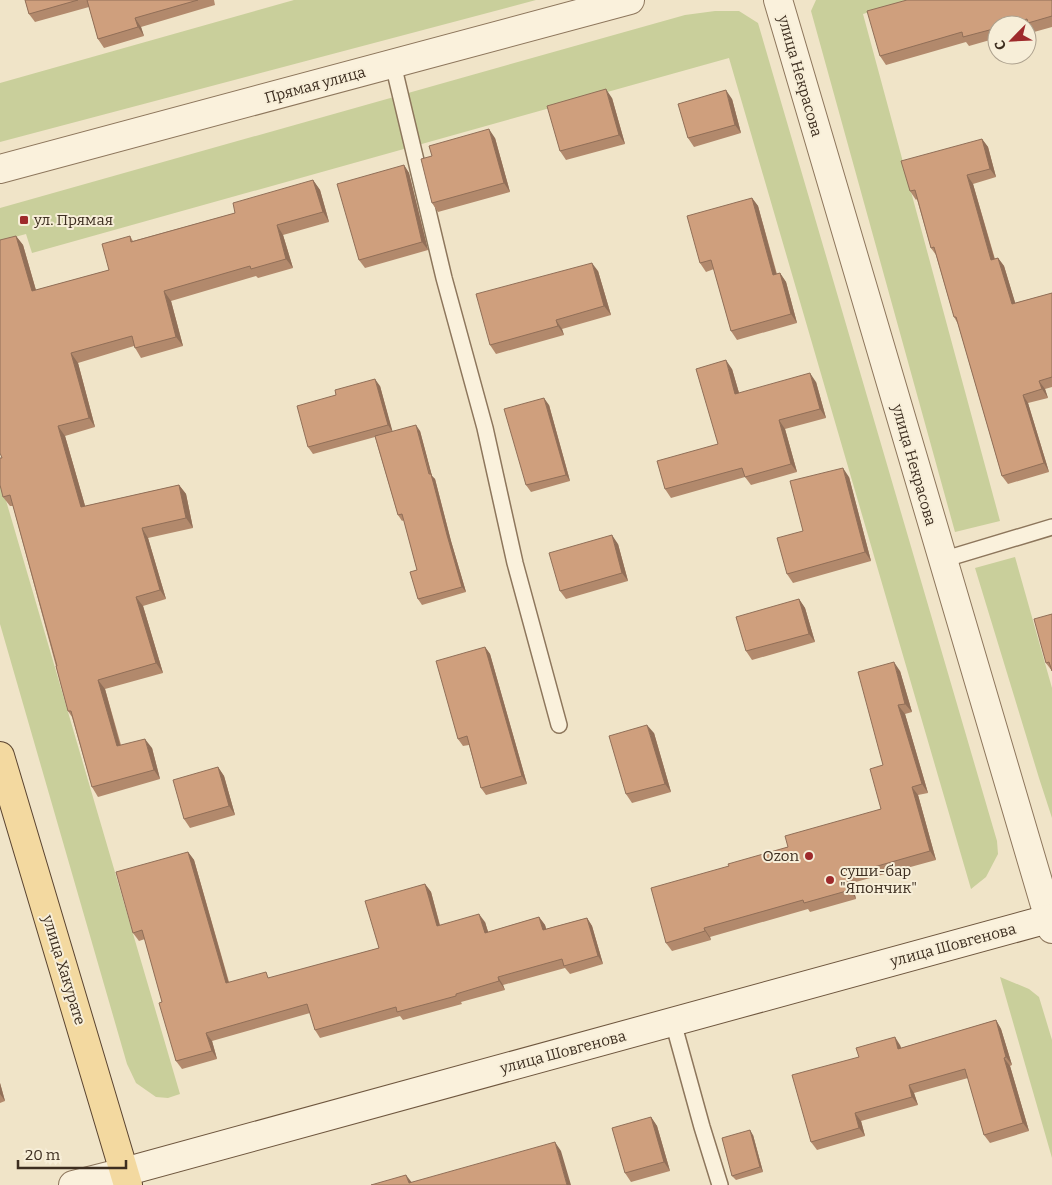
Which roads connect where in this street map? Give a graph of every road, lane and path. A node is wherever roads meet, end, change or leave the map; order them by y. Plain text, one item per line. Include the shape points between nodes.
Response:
1 (630, 0) edge
2 (778, 0) edge
3 (393, 64) junction
4 (0, 169) edge
5 (1052, 527) edge
6 (942, 560) junction
7 (559, 725) dead end
8 (0, 756) edge
9 (1051, 922) edge
10 (673, 1022) junction
11 (126, 1178) edge
12 (73, 1185) edge
13 (720, 1185) edge

1 - 3 street, Прямая улица
2 - 6 street, улица Некрасова
3 - 4 street, Прямая улица
3 - 7 lane via 444,278 485,428 515,563
5 - 6 lane
6 - 9 street, улица Некрасова
8 - 11 main road, улица Хакурате
9 - 10 street, улица Шовгенова
10 - 11 street, улица Шовгенова
10 - 13 lane
11 - 12 street, улица Шовгенова

